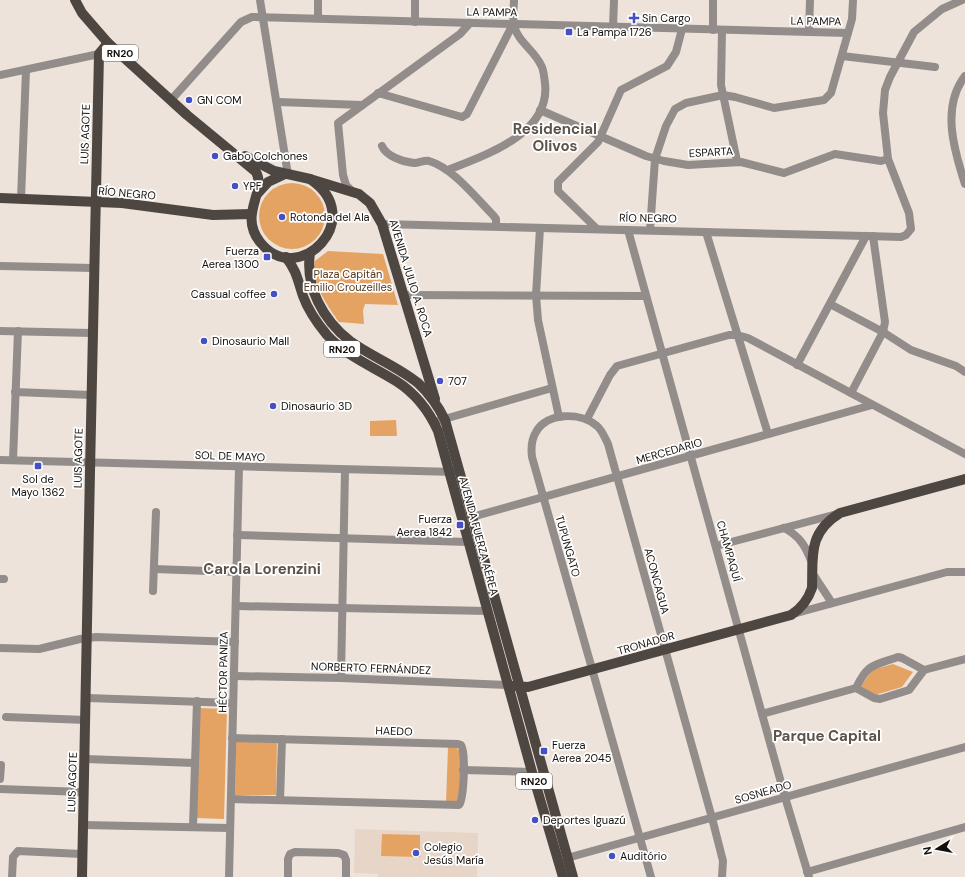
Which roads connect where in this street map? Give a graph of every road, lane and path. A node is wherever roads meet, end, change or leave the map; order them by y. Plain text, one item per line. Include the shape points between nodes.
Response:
1 (75, 0) edge
2 (260, 0) edge
3 (318, 0) edge
4 (415, 0) edge
5 (514, 0) edge
6 (614, 0) edge
7 (713, 0) edge
8 (810, 0) edge
9 (853, 0) edge
10 (962, 0) edge
11 (264, 17) junction
12 (318, 18) junction
13 (415, 22) junction
14 (470, 23) junction
15 (514, 24) junction
16 (613, 27) junction
17 (682, 29) junction
18 (712, 30) junction
19 (722, 30) junction
20 (809, 32) junction
21 (848, 33) junction
22 (108, 43) junction
23 (99, 54) junction
24 (842, 56) junction
25 (897, 63) junction
26 (936, 67) dead end
27 (26, 70) junction
28 (0, 75) edge
29 (965, 76) edge
30 (378, 93) junction
31 (723, 95) junction
32 (171, 100) junction
33 (278, 102) junction
34 (362, 104) junction
35 (540, 110) junction
36 (600, 137) junction
37 (220, 141) junction
38 (382, 146) dead end
39 (655, 159) junction
40 (888, 159) junction
41 (737, 161) junction
42 (448, 170) junction
43 (287, 174) junction
44 (343, 175) junction
45 (310, 179) junction
46 (965, 184) edge
47 (333, 186) junction
48 (353, 192) junction
49 (0, 198) edge
50 (21, 199) junction
51 (254, 199) junction
52 (95, 202) junction
53 (251, 214) junction
54 (382, 224) junction
55 (496, 226) junction
56 (540, 228) junction
57 (597, 229) junction
58 (628, 230) junction
59 (650, 230) junction
60 (706, 232) junction
61 (870, 236) junction
62 (310, 253) junction
63 (286, 257) junction
64 (0, 266) edge
65 (94, 268) junction
66 (404, 295) junction
67 (536, 295) junction
68 (646, 296) junction
69 (830, 304) junction
70 (0, 331) edge
71 (18, 331) junction
72 (883, 332) junction
73 (92, 333) junction
74 (737, 335) junction
75 (662, 353) junction
76 (797, 365) junction
77 (965, 372) edge
78 (552, 388) junction
79 (15, 392) junction
80 (851, 393) junction
81 (91, 395) junction
82 (436, 402) junction
83 (872, 405) junction
84 (559, 417) junction
85 (588, 419) junction
86 (445, 420) junction
87 (434, 422) junction
88 (768, 434) junction
89 (965, 454) edge
90 (691, 456) junction
91 (0, 460) edge
92 (13, 460) junction
93 (90, 462) junction
94 (239, 467) junction
95 (345, 470) junction
96 (455, 472) junction
97 (617, 477) junction
98 (965, 479) edge
99 (542, 498) junction
100 (156, 512) dead end
101 (840, 513) junction
102 (472, 517) junction
103 (784, 528) junction
104 (237, 535) junction
105 (344, 538) junction
106 (468, 542) junction
107 (716, 546) junction
108 (812, 564) junction
109 (154, 569) junction
110 (236, 572) junction
111 (965, 572) edge
112 (813, 574) junction
113 (153, 591) dead end
114 (832, 603) junction
115 (236, 606) junction
116 (342, 608) junction
117 (487, 611) junction
118 (791, 615) junction
119 (739, 629) junction
120 (89, 638) junction
121 (235, 642) junction
122 (0, 648) edge
123 (665, 650) junction
124 (965, 658) edge
125 (924, 670) junction
126 (592, 671) junction
127 (234, 676) junction
128 (341, 678) junction
129 (507, 684) junction
130 (519, 688) junction
131 (856, 688) junction
132 (87, 698) junction
133 (197, 701) junction
134 (233, 702) junction
135 (762, 714) junction
136 (6, 717) dead end
137 (86, 720) junction
138 (232, 738) junction
139 (282, 739) junction
140 (965, 747) edge
141 (85, 759) junction
142 (195, 763) junction
143 (1, 765) edge
144 (464, 770) junction
145 (532, 772) junction
146 (0, 779) edge
147 (0, 789) edge
148 (83, 792) junction
149 (785, 797) junction
150 (231, 799) junction
151 (280, 800) junction
152 (712, 818) junction
153 (83, 825) junction
154 (965, 826) edge
155 (193, 827) junction
156 (230, 828) junction
157 (640, 838) junction
158 (82, 854) junction
159 (567, 858) junction
160 (808, 875) edge
161 (12, 877) edge
162 (82, 877) edge
163 (229, 877) edge
164 (288, 877) edge
165 (346, 877) edge
166 (562, 877) edge
167 (572, 877) edge
168 (651, 877) edge
169 (722, 877) edge

1 - 22 main road, AVENIDA JULIO A. ROCA / RN20 via 82,13
2 - 11 street
3 - 12 street
4 - 13 street
5 - 15 street
6 - 16 street
7 - 18 street
8 - 20 street
9 - 21 street via 854,13
10 - 25 street via 942,9 917,29
11 - 12 street, LA PAMPA
11 - 32 street, LA PAMPA via 252,17 241,22
11 - 33 street
12 - 13 street, LA PAMPA
13 - 14 street, LA PAMPA
14 - 15 street, LA PAMPA
14 - 30 street via 460,34
15 - 16 street, LA PAMPA
15 - 30 street via 467,114 462,117
15 - 35 street via 517,33 543,68 546,89
16 - 17 street, LA PAMPA
17 - 18 street, LA PAMPA
17 - 36 street via 676,52 667,66 621,90
18 - 19 street, LA PAMPA
19 - 20 street, LA PAMPA
19 - 31 street
20 - 21 street, LA PAMPA
21 - 24 street
22 - 23 main road
22 - 32 main road, AVENIDA JULIO A. ROCA / RN20
23 - 27 street
23 - 52 main road, LUIS AGOTE
24 - 25 street
24 - 31 street via 831,93 824,100 774,108
25 - 26 street
25 - 40 street via 890,76 884,102
27 - 28 street
27 - 50 street
29 - 46 street via 954,93 952,130 956,157
30 - 34 street
31 - 39 street via 675,109 666,126
31 - 41 street
32 - 37 main road, AVENIDA JULIO A. ROCA / RN20
33 - 34 street
33 - 43 street
34 - 44 street via 338,123
35 - 36 street, ESPARTA
35 - 42 street via 520,136 485,155
36 - 39 street, ESPARTA
36 - 57 street via 595,146 558,182 557,186 558,191
37 - 43 main road, AVENIDA JULIO A. ROCA / RN20 via 263,166
37 - 51 main road, AVENIDA JULIO A. ROCA / RN20 via 256,172 258,186
38 - 42 street via 398,159 414,163 429,162
39 - 41 street, ESPARTA via 698,165
39 - 59 street
40 - 41 street, ESPARTA via 881,161 835,154 784,173
40 - 61 street, RÍO NEGRO via 909,213 911,229 906,235 901,236
42 - 55 street via 493,215
43 - 45 main road, AVENIDA JULIO A. ROCA / RN20
43 - 51 main road, AVENIDA JULIO A. ROCA / RN20 via 268,182
44 - 47 street via 339,183
44 - 48 street via 346,185
45 - 47 main road, AVENIDA JULIO A. ROCA
45 - 62 main road via 329,199 333,216 329,234
47 - 48 main road, AVENIDA JULIO A. ROCA
48 - 54 main road, AVENIDA JULIO A. ROCA via 370,202
49 - 50 main road, RÍO NEGRO
50 - 52 main road, RÍO NEGRO
51 - 53 main road, AVENIDA JULIO A. ROCA / RN20
52 - 53 main road, RÍO NEGRO via 213,215
52 - 65 main road, LUIS AGOTE
53 - 63 main road, AVENIDA JULIO A. ROCA / RN20 via 251,224 260,242 267,249
54 - 55 street, RÍO NEGRO
54 - 66 main road, AVENIDA JULIO A. ROCA
55 - 56 street, RÍO NEGRO
56 - 57 street, RÍO NEGRO
56 - 67 street
57 - 58 street, RÍO NEGRO
58 - 59 street, RÍO NEGRO
58 - 68 street, CHAMPAQUÍ
59 - 60 street, RÍO NEGRO
60 - 61 street, RÍO NEGRO
60 - 74 street
61 - 69 street
61 - 72 street via 885,322
62 - 63 main road
62 - 82 main road, AVENIDA FUERZA AÉREA / RN20 via 312,290 329,319 350,340 407,375
63 - 87 main road, AVENIDA FUERZA AÉREA / RN20 via 298,275 310,312 328,335 349,354 404,387 416,397
64 - 65 street
65 - 73 main road, LUIS AGOTE
66 - 67 street
66 - 82 main road, AVENIDA JULIO A. ROCA
67 - 68 street
67 - 78 street via 538,320
68 - 75 street, CHAMPAQUÍ
69 - 72 street
69 - 76 street
70 - 71 street
71 - 73 street
71 - 79 street
72 - 77 street via 911,350 956,366
72 - 80 street
73 - 81 main road, LUIS AGOTE
74 - 75 street
74 - 76 street via 748,338
74 - 88 street
75 - 85 street via 617,366
75 - 90 street, CHAMPAQUÍ
76 - 80 street
78 - 84 street
78 - 86 street
79 - 81 street
79 - 92 street
80 - 83 street
81 - 93 main road, LUIS AGOTE
82 - 86 main road, AVENIDA FUERZA AÉREA / RN20
83 - 88 street, MERCEDARIO
83 - 89 street
84 - 85 street
84 - 99 street, TUPUNGATO via 542,425 536,432 531,447
85 - 97 street, ACONCAGUA via 602,432
86 - 87 street
86 - 96 main road, AVENIDA FUERZA AÉREA / RN20
87 - 96 main road, AVENIDA FUERZA AÉREA / RN20
88 - 90 street, MERCEDARIO
90 - 97 street, MERCEDARIO
90 - 107 street, CHAMPAQUÍ
91 - 92 street, SOL DE MAYO
92 - 93 street, SOL DE MAYO
93 - 94 street, SOL DE MAYO
93 - 120 main road, LUIS AGOTE
94 - 95 street, SOL DE MAYO
94 - 104 street, HÉCTOR PANIZA
95 - 96 street, SOL DE MAYO
95 - 105 street
96 - 102 main road, AVENIDA FUERZA AÉREA / RN20
96 - 106 main road, AVENIDA FUERZA AÉREA / RN20
97 - 99 street, MERCEDARIO
97 - 123 street, ACONCAGUA
98 - 101 main road, TRONADOR
99 - 102 street, MERCEDARIO
99 - 126 street, TUPUNGATO
100 - 109 street
101 - 103 street
101 - 108 main road, TRONADOR via 824,525 819,533
102 - 130 main road, AVENIDA FUERZA AÉREA / RN20
103 - 107 street
103 - 108 street, TRONADOR via 800,538
104 - 105 street
104 - 110 street, HÉCTOR PANIZA
105 - 106 street
105 - 116 street
106 - 117 main road, AVENIDA FUERZA AÉREA / RN20
107 - 119 street, CHAMPAQUÍ
108 - 112 main road, TRONADOR
109 - 110 street
109 - 113 street
110 - 115 street, HÉCTOR PANIZA
111 - 114 street via 946,572
112 - 114 street, TRONADOR
112 - 118 main road, TRONADOR via 810,594 799,610
114 - 118 street, TRONADOR
115 - 116 street
115 - 121 street, HÉCTOR PANIZA
116 - 117 street
116 - 128 street
117 - 129 main road, AVENIDA FUERZA AÉREA / RN20
118 - 119 main road, TRONADOR
119 - 123 main road, TRONADOR
119 - 135 street, CHAMPAQUÍ
120 - 121 street
120 - 122 street via 39,649
120 - 132 main road, LUIS AGOTE
121 - 127 street, HÉCTOR PANIZA
123 - 126 main road, TRONADOR
123 - 152 street, ACONCAGUA
124 - 125 street
125 - 131 street via 909,690 880,699
125 - 131 street via 898,657 869,667
126 - 130 main road, TRONADOR via 528,688
126 - 157 street, TUPUNGATO
127 - 128 street, NORBERTO FERNÁNDEZ
127 - 134 street, HÉCTOR PANIZA
128 - 129 street, NORBERTO FERNÁNDEZ
129 - 130 main road, TRONADOR
129 - 145 main road, AVENIDA FUERZA AÉREA / RN20
130 - 159 main road, AVENIDA FUERZA AÉREA / RN20
131 - 135 street
132 - 133 street
132 - 137 main road, LUIS AGOTE
133 - 134 street
133 - 142 street
134 - 138 street, HÉCTOR PANIZA
135 - 149 street, CHAMPAQUÍ
136 - 137 street
137 - 141 main road, LUIS AGOTE
138 - 139 street, HAEDO
138 - 150 street, HÉCTOR PANIZA
139 - 144 street, HAEDO via 458,744 464,750
139 - 151 street
140 - 149 street, SOSNEADO
141 - 142 street
141 - 148 main road, LUIS AGOTE
142 - 155 street
143 - 146 street
144 - 145 street
144 - 151 street, HAEDO via 462,800 459,805
145 - 166 main road, AVENIDA FUERZA AÉREA / RN20
147 - 148 street
148 - 153 main road, LUIS AGOTE
149 - 152 street, SOSNEADO
149 - 160 street, CHAMPAQUÍ
150 - 151 street
150 - 156 street, HÉCTOR PANIZA
152 - 157 street, SOSNEADO
152 - 169 street, ACONCAGUA via 723,861
153 - 155 street
153 - 158 main road, LUIS AGOTE
154 - 160 street
155 - 156 street
156 - 163 street, HÉCTOR PANIZA
157 - 159 street, SOSNEADO
157 - 168 street, TUPUNGATO
158 - 161 street via 22,851 15,853
158 - 162 main road, LUIS AGOTE
159 - 167 main road, AVENIDA FUERZA AÉREA / RN20
164 - 165 street via 288,859 290,854 295,852 344,855

